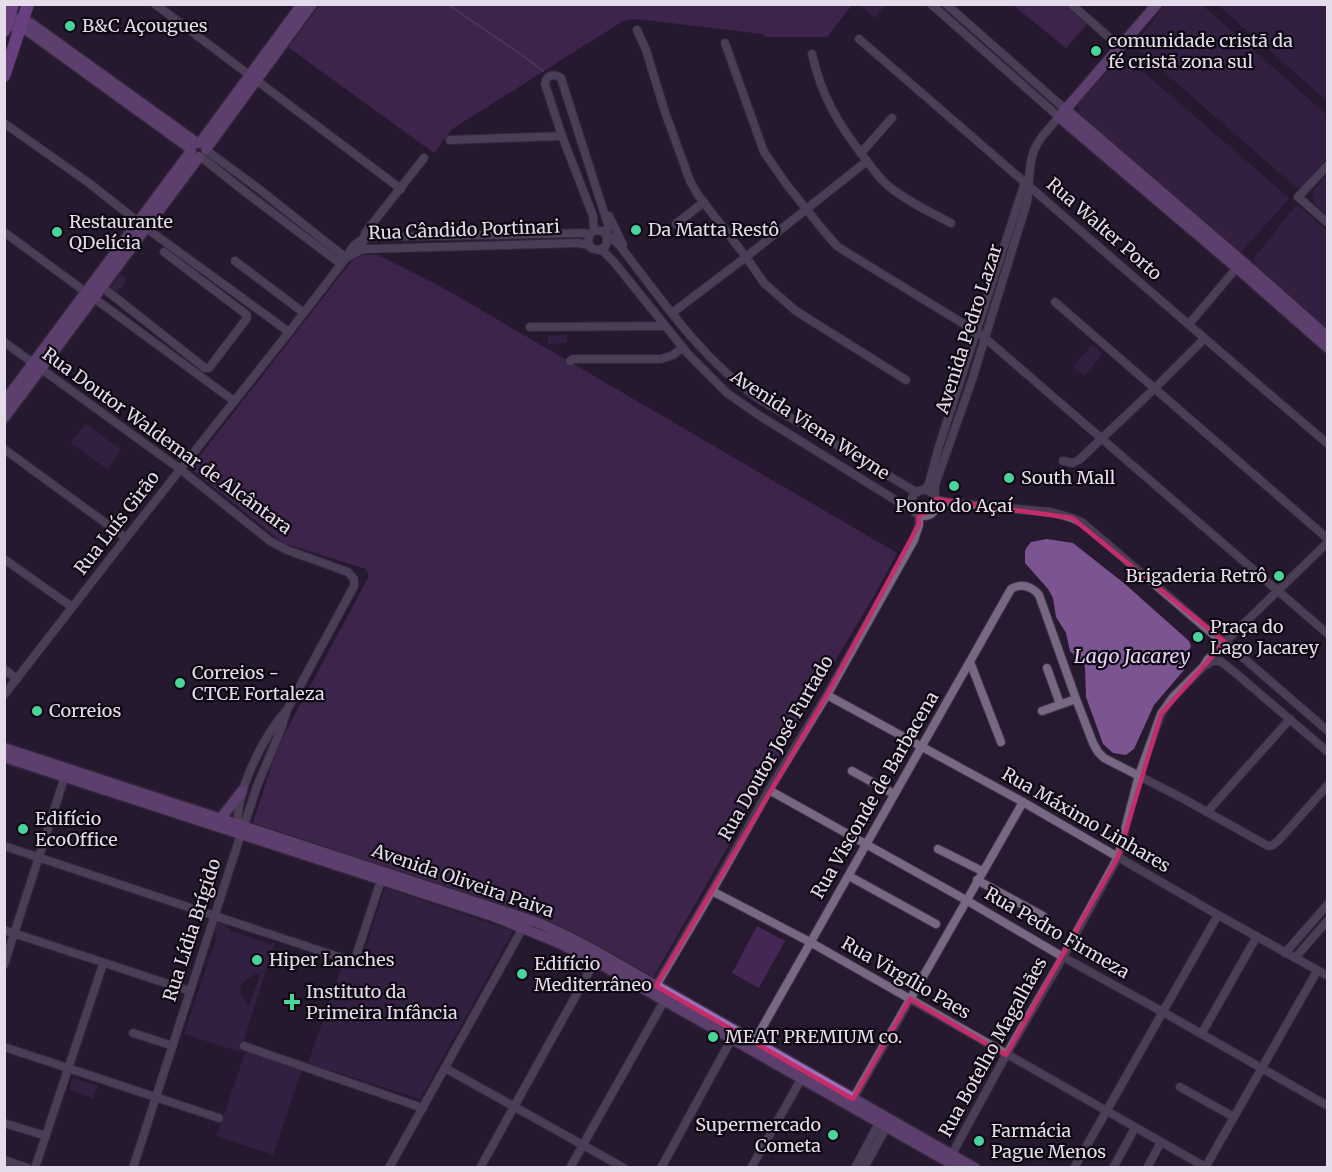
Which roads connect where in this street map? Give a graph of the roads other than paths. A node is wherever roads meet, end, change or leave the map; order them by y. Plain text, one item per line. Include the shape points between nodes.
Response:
1 (28, 4) edge
2 (155, 4) edge
3 (946, 4) edge
4 (1071, 4) edge
5 (1157, 4) edge
6 (307, 5) edge
7 (932, 5) edge
8 (7, 19) edge
9 (21, 25) junction
10 (637, 30) dead end
11 (859, 39) dead end
12 (725, 43) dead end
13 (1120, 47) junction
14 (812, 54) dead end
15 (996, 55) junction
16 (4, 76) edge
17 (253, 77) junction
18 (1062, 113) junction
19 (892, 118) dead end
20 (4, 123) edge
21 (562, 136) junction
22 (450, 140) dead end
23 (199, 150) junction
24 (861, 153) junction
25 (424, 158) dead end
26 (867, 161) junction
27 (1328, 165) edge
28 (1027, 184) junction
29 (401, 189) junction
30 (704, 202) junction
31 (601, 204) junction
32 (588, 205) junction
33 (807, 209) junction
34 (1328, 223) edge
35 (675, 224) dead end
36 (951, 224) dead end
37 (142, 225) junction
38 (4, 232) edge
39 (580, 232) junction
40 (592, 232) junction
41 (496, 235) junction
42 (606, 235) junction
43 (363, 238) junction
44 (497, 245) junction
45 (588, 245) junction
46 (362, 250) junction
47 (602, 250) junction
48 (164, 252) dead end
49 (626, 254) junction
50 (746, 257) junction
51 (235, 261) dead end
52 (343, 261) junction
53 (1240, 264) junction
54 (999, 278) junction
55 (102, 287) junction
56 (90, 295) junction
57 (1056, 302) dead end
58 (304, 313) junction
59 (672, 313) junction
60 (1189, 324) junction
61 (664, 326) junction
62 (530, 327) dead end
63 (289, 332) junction
64 (977, 332) junction
65 (1328, 337) edge
66 (985, 338) junction
67 (1204, 339) junction
68 (4, 342) edge
69 (699, 346) junction
70 (1328, 348) edge
71 (685, 351) junction
72 (713, 360) junction
73 (570, 361) dead end
74 (38, 366) junction
75 (704, 372) junction
76 (906, 380) dead end
77 (1155, 388) junction
78 (234, 401) junction
79 (4, 402) edge
80 (954, 402) junction
81 (963, 405) junction
82 (4, 418) edge
83 (1100, 439) junction
84 (1328, 444) edge
85 (4, 448) edge
86 (1063, 461) dead end
87 (180, 469) junction
88 (920, 490) junction
89 (935, 497) junction
90 (916, 513) junction
91 (126, 538) junction
92 (1328, 540) edge
93 (4, 559) edge
94 (348, 572) joint
95 (1278, 592) junction
96 (72, 607) junction
97 (1328, 634) edge
98 (1225, 642) junction
99 (970, 662) junction
100 (1203, 667) junction
101 (1047, 668) dead end
102 (4, 669) edge
103 (17, 679) junction
104 (4, 695) edge
105 (827, 695) junction
106 (1076, 699) junction
107 (1060, 704) junction
108 (287, 710) junction
109 (1042, 711) dead end
110 (1290, 719) junction
111 (1328, 731) edge
112 (1001, 742) dead end
113 (922, 746) junction
114 (4, 748) edge
115 (1328, 752) edge
116 (4, 757) edge
117 (852, 771) dead end
118 (1139, 775) junction
119 (65, 776) junction
120 (246, 779) junction
121 (1328, 785) edge
122 (257, 786) junction
123 (769, 790) junction
124 (243, 791) junction
125 (894, 794) junction
126 (1023, 802) junction
127 (1208, 812) junction
128 (221, 818) junction
129 (241, 828) junction
130 (866, 844) junction
131 (4, 846) edge
132 (938, 849) dead end
133 (39, 857) junction
134 (1118, 857) junction
135 (982, 872) junction
136 (849, 876) junction
137 (381, 880) junction
138 (977, 880) junction
139 (712, 891) junction
140 (966, 900) junction
141 (1328, 904) edge
142 (214, 915) junction
143 (1218, 915) junction
144 (1043, 916) dead end
145 (1328, 920) edge
146 (525, 923) junction
147 (936, 924) dead end
148 (4, 930) edge
149 (15, 933) junction
150 (1257, 936) junction
151 (810, 942) junction
152 (1285, 952) junction
153 (1063, 957) junction
154 (1295, 958) junction
155 (595, 961) junction
156 (103, 964) junction
157 (4, 965) edge
158 (1317, 970) junction
159 (1328, 976) edge
160 (653, 990) junction
161 (190, 992) junction
162 (910, 999) junction
163 (664, 1001) junction
164 (1163, 1012) junction
165 (133, 1033) dead end
166 (1202, 1034) junction
167 (732, 1038) junction
168 (754, 1042) junction
169 (173, 1046) junction
170 (244, 1046) dead end
171 (4, 1047) edge
172 (1006, 1054) junction
173 (69, 1068) junction
174 (445, 1068) junction
175 (1262, 1068) junction
176 (803, 1075) junction
177 (1180, 1086) dead end
178 (157, 1098) junction
179 (854, 1098) junction
180 (1328, 1106) edge
181 (514, 1107) junction
182 (423, 1108) junction
183 (1106, 1111) junction
184 (1234, 1117) junction
185 (219, 1118) dead end
186 (4, 1123) edge
187 (883, 1126) junction
188 (1135, 1128) junction
189 (46, 1136) junction
190 (1161, 1143) junction
191 (582, 1145) junction
192 (952, 1154) junction
193 (4, 1160) edge
194 (28, 1167) edge
195 (35, 1167) edge
196 (133, 1167) edge
197 (389, 1167) edge
198 (480, 1167) edge
199 (570, 1167) edge
200 (624, 1167) edge
201 (661, 1167) edge
202 (751, 1167) edge
203 (855, 1167) edge
204 (864, 1167) edge
205 (959, 1167) edge
206 (975, 1167) edge
207 (1074, 1167) edge
208 (1113, 1167) edge
209 (1146, 1167) edge
210 (1205, 1167) edge

1 - 9 highway
2 - 17 street
3 - 15 street
4 - 13 street
5 - 13 main road, Avenida Pedro Lazar
6 - 17 main road
7 - 15 street
8 - 9 main road
9 - 16 highway
9 - 23 main road
10 - 30 street via 690,181
11 - 28 street, Rua Walter Porto
12 - 33 street via 764,152
13 - 18 main road, Avenida Pedro Lazar
14 - 24 street via 832,112
15 - 18 street
17 - 23 main road
17 - 29 street
18 - 28 street, Avenida Pedro Lazar via 1036,146
18 - 53 main road
19 - 24 street
20 - 37 street
21 - 22 street
21 - 31 street via 545,84 550,76 561,78
21 - 32 street
23 - 37 main road
23 - 52 street via 249,195
24 - 26 street
25 - 29 street
26 - 33 street
26 - 36 street via 889,187
27 - 34 street via 1298,198
28 - 54 street, Avenida Pedro Lazar
28 - 60 street, Rua Walter Porto
29 - 43 street
30 - 35 street
30 - 50 street
31 - 42 street via 608,225
31 - 49 street
32 - 39 street via 588,225
32 - 40 street via 593,216
33 - 50 street
33 - 64 street via 837,246
37 - 55 main road
37 - 56 main road
37 - 63 street
38 - 56 street
39 - 40 street, Rua Cândido Portinari
39 - 41 street, Rua Cândido Portinari
40 - 42 street via 602,231
40 - 45 street
41 - 43 street, Rua Cândido Portinari
41 - 44 street
42 - 47 street via 607,244
42 - 49 street, Avenida Viena Weyne
43 - 46 street
43 - 52 street, Rua Cândido Portinari
44 - 45 street, Rua Cândido Portinari
44 - 46 street, Rua Cândido Portinari
45 - 47 street
46 - 52 street, Rua Cândido Portinari
47 - 61 street, Avenida Viena Weyne
48 - 55 street via 247,315 209,368
49 - 59 street, Avenida Viena Weyne
50 - 59 street
50 - 76 street via 764,283 796,311
51 - 58 street
52 - 58 street, Rua Luís Girão
53 - 60 street
53 - 65 main road
53 - 70 main road
54 - 64 street, Avenida Pedro Lazar
54 - 66 street, Avenida Pedro Lazar
55 - 56 main road
56 - 74 main road
56 - 78 street
57 - 77 street
58 - 63 street, Rua Luís Girão
59 - 69 street, Avenida Viena Weyne
60 - 67 street, Rua Walter Porto
61 - 62 street
61 - 71 street, Avenida Viena Weyne
63 - 78 street, Rua Luís Girão
64 - 66 street
64 - 80 street, Avenida Pedro Lazar
66 - 81 street, Avenida Pedro Lazar
66 - 83 street
67 - 77 street
67 - 84 street, Rua Walter Porto
68 - 74 street, Rua Doutor Waldemar de Alcântara
69 - 71 street via 695,352
69 - 72 street, Avenida Viena Weyne
71 - 73 street via 661,359
71 - 75 street, Avenida Viena Weyne
72 - 75 street
72 - 88 street, Avenida Viena Weyne via 759,399
74 - 79 main road
74 - 82 main road
74 - 87 street, Rua Doutor Waldemar de Alcântara
75 - 90 street, Avenida Viena Weyne via 750,409
77 - 83 street
77 - 92 street
78 - 87 street, Rua Luís Girão
80 - 81 street
80 - 88 street, Avenida Pedro Lazar via 929,483
81 - 89 street, Avenida Pedro Lazar via 935,485
83 - 86 street via 1079,460
83 - 95 street
85 - 91 street
87 - 91 street, Rua Luís Girão
87 - 94 street, Rua Doutor Waldemar de Alcântara via 270,542
88 - 89 street via 931,491
88 - 90 street via 910,501
89 - 90 street via 937,506 933,512 926,516
89 - 98 street via 946,502 1051,512 1076,520
90 - 105 street, Rua Doutor José Furtado via 920,521 914,540
91 - 96 street, Rua Luís Girão
92 - 95 street, Rua Botelho Magalhães
93 - 96 street
94 - 108 street, Rua Lídia Brígido via 354,586
95 - 97 street
95 - 98 street, Rua Botelho Magalhães
96 - 103 street, Rua Luís Girão
98 - 100 street, Rua Botelho Magalhães
98 - 111 street
99 - 106 street, Rua Visconde de Barbacena via 1011,589 1030,587 1042,602
99 - 112 street
99 - 113 street, Rua Visconde de Barbacena
100 - 110 street via 1220,661
100 - 118 street, Rua Botelho Magalhães via 1161,714
101 - 107 street
102 - 103 street
103 - 104 street, Rua Luís Girão
105 - 113 street, Rua Máximo Linhares
105 - 123 street, Rua Doutor José Furtado
106 - 107 street
106 - 118 street via 1098,752
107 - 109 street
108 - 120 street, Rua Lídia Brígido via 274,725
108 - 122 street, Rua Lídia Brígido
110 - 115 street
110 - 127 street
113 - 125 street, Rua Visconde de Barbacena
113 - 126 street, Rua Máximo Linhares
114 - 128 main road, Avenida Oliveira Paiva
116 - 119 main road, Avenida Oliveira Paiva
117 - 125 street
118 - 127 street
118 - 134 street, Rua Botelho Magalhães
119 - 129 main road, Avenida Oliveira Paiva
119 - 133 street
120 - 122 street via 254,778
120 - 124 street, Rua Lídia Brígido
121 - 127 street via 1280,840 1270,846
122 - 129 street, Rua Lídia Brígido
123 - 130 street, Rua Pedro Firmeza
123 - 139 street, Rua Doutor José Furtado
124 - 128 main road
124 - 129 street, Rua Lídia Brígido via 237,817
125 - 130 street, Rua Visconde de Barbacena
126 - 134 street, Rua Máximo Linhares
126 - 135 street
128 - 129 main road, Avenida Oliveira Paiva
129 - 137 main road, Avenida Oliveira Paiva
129 - 142 street, Rua Lídia Brígido
129 - 146 main road, Avenida Oliveira Paiva
130 - 136 street, Rua Visconde de Barbacena
130 - 140 street, Rua Pedro Firmeza
131 - 133 street
132 - 135 street
133 - 142 street
133 - 149 street
134 - 143 street, Rua Máximo Linhares
134 - 153 street, Rua Botelho Magalhães
135 - 138 street
136 - 147 street
136 - 151 street, Rua Visconde de Barbacena
137 - 142 street via 356,956 351,960
137 - 146 main road, Avenida Oliveira Paiva
138 - 140 street
138 - 144 street
139 - 151 street, Rua Virgílio Paes
139 - 160 street, Rua Doutor José Furtado
140 - 153 street, Rua Pedro Firmeza
140 - 162 street
141 - 152 street
142 - 161 street, Rua Lídia Brígido
143 - 150 street, Rua Máximo Linhares
143 - 164 street
145 - 154 street
146 - 155 main road, Avenida Oliveira Paiva
146 - 160 main road, Avenida Oliveira Paiva via 569,937
146 - 174 street
148 - 149 street
149 - 156 street
149 - 157 street
150 - 152 street, Rua Máximo Linhares
150 - 166 street
151 - 162 street, Rua Virgílio Paes
151 - 168 street, Rua Visconde de Barbacena
152 - 154 street, Rua Máximo Linhares
153 - 164 street, Rua Pedro Firmeza
153 - 172 street, Rua Botelho Magalhães
154 - 158 street, Rua Máximo Linhares
155 - 160 main road, Avenida Oliveira Paiva
155 - 181 street
156 - 161 street
156 - 173 street
158 - 159 street, Rua Máximo Linhares
158 - 175 street
160 - 163 main road, Avenida Oliveira Paiva
160 - 168 main road, Avenida Oliveira Paiva
161 - 169 street, Rua Lídia Brígido
162 - 172 street, Rua Virgílio Paes
162 - 179 street
163 - 167 main road, Avenida Oliveira Paiva
163 - 191 street
164 - 166 street, Rua Pedro Firmeza
164 - 183 street
165 - 169 street
166 - 175 street, Rua Pedro Firmeza
167 - 176 main road, Avenida Oliveira Paiva
167 - 201 street
168 - 176 main road, Avenida Oliveira Paiva
169 - 178 street, Rua Lídia Brígido
170 - 182 street
171 - 173 street
172 - 183 street, Rua Virgílio Paes
172 - 192 street, Rua Botelho Magalhães
173 - 178 street
173 - 189 street
174 - 181 street
174 - 182 street
175 - 180 street, Rua Pedro Firmeza
175 - 184 street
176 - 179 main road, Avenida Oliveira Paiva
176 - 187 main road, Avenida Oliveira Paiva
176 - 202 street
177 - 184 street
178 - 185 street
178 - 196 street, Rua Lídia Brígido
179 - 192 main road, Avenida Oliveira Paiva
181 - 191 street
181 - 198 street
182 - 197 street
183 - 188 street, Rua Virgílio Paes
183 - 207 street
184 - 210 street
186 - 189 street
187 - 203 street
187 - 204 street
187 - 205 main road, Avenida Oliveira Paiva
188 - 190 street, Rua Virgílio Paes
188 - 208 street
189 - 195 street
190 - 209 street
190 - 210 street, Rua Virgílio Paes
191 - 199 street
191 - 200 street
192 - 206 main road, Avenida Oliveira Paiva
193 - 194 street

